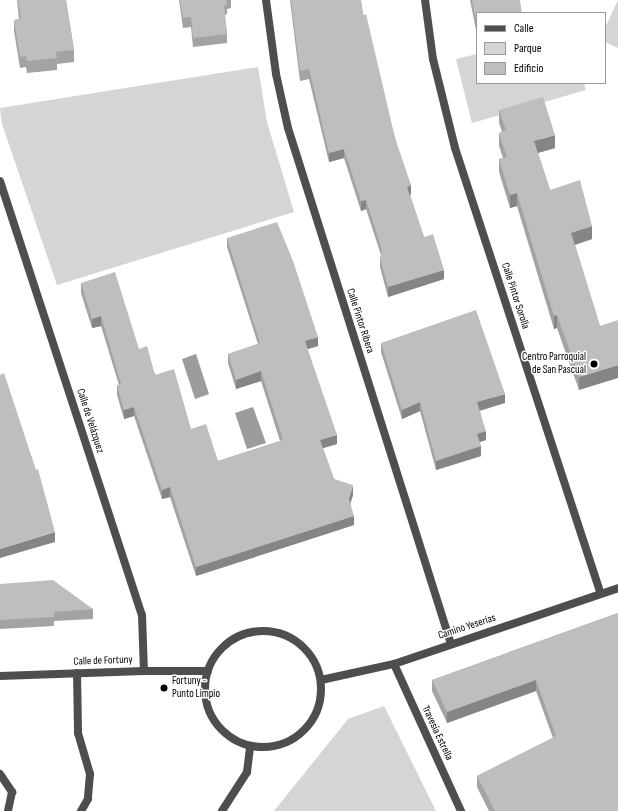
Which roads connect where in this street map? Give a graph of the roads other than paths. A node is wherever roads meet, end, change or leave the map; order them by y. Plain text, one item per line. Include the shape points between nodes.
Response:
1 (266, 0) edge
2 (425, 0) edge
3 (0, 181) edge
4 (618, 588) edge
5 (601, 594) junction
6 (451, 644) junction
7 (394, 664) junction
8 (144, 671) junction
9 (208, 671) junction
10 (78, 673) junction
11 (0, 676) edge
12 (321, 680) junction
13 (250, 746) junction
14 (0, 774) edge
15 (8, 811) edge
16 (81, 811) edge
17 (222, 811) edge
18 (461, 811) edge

1 - 6 street, Calle Pintor Ribera via 276,74 288,128
2 - 5 street, Calle Pintor Sorolla via 433,59 455,148
3 - 8 street, Calle de Velázquez via 142,615
4 - 5 street, Camino Yeserías
5 - 6 street, Camino Yeserías
6 - 7 street, Camino Yeserías
7 - 12 street, Camino Yeserías
7 - 18 street, Travesía Estrella
8 - 9 street, Calle de Fortuny
8 - 10 street, Calle de Fortuny
9 - 12 street via 217,654 231,640 249,633 268,630 287,636 303,646 315,662
9 - 13 street via 206,696 209,709 218,726 232,739
10 - 11 street, Calle de Fortuny
10 - 16 street via 78,733 90,774 88,799
12 - 13 street via 321,699 315,717 303,732 281,744 269,747
13 - 17 street via 247,772
14 - 15 street via 12,792

